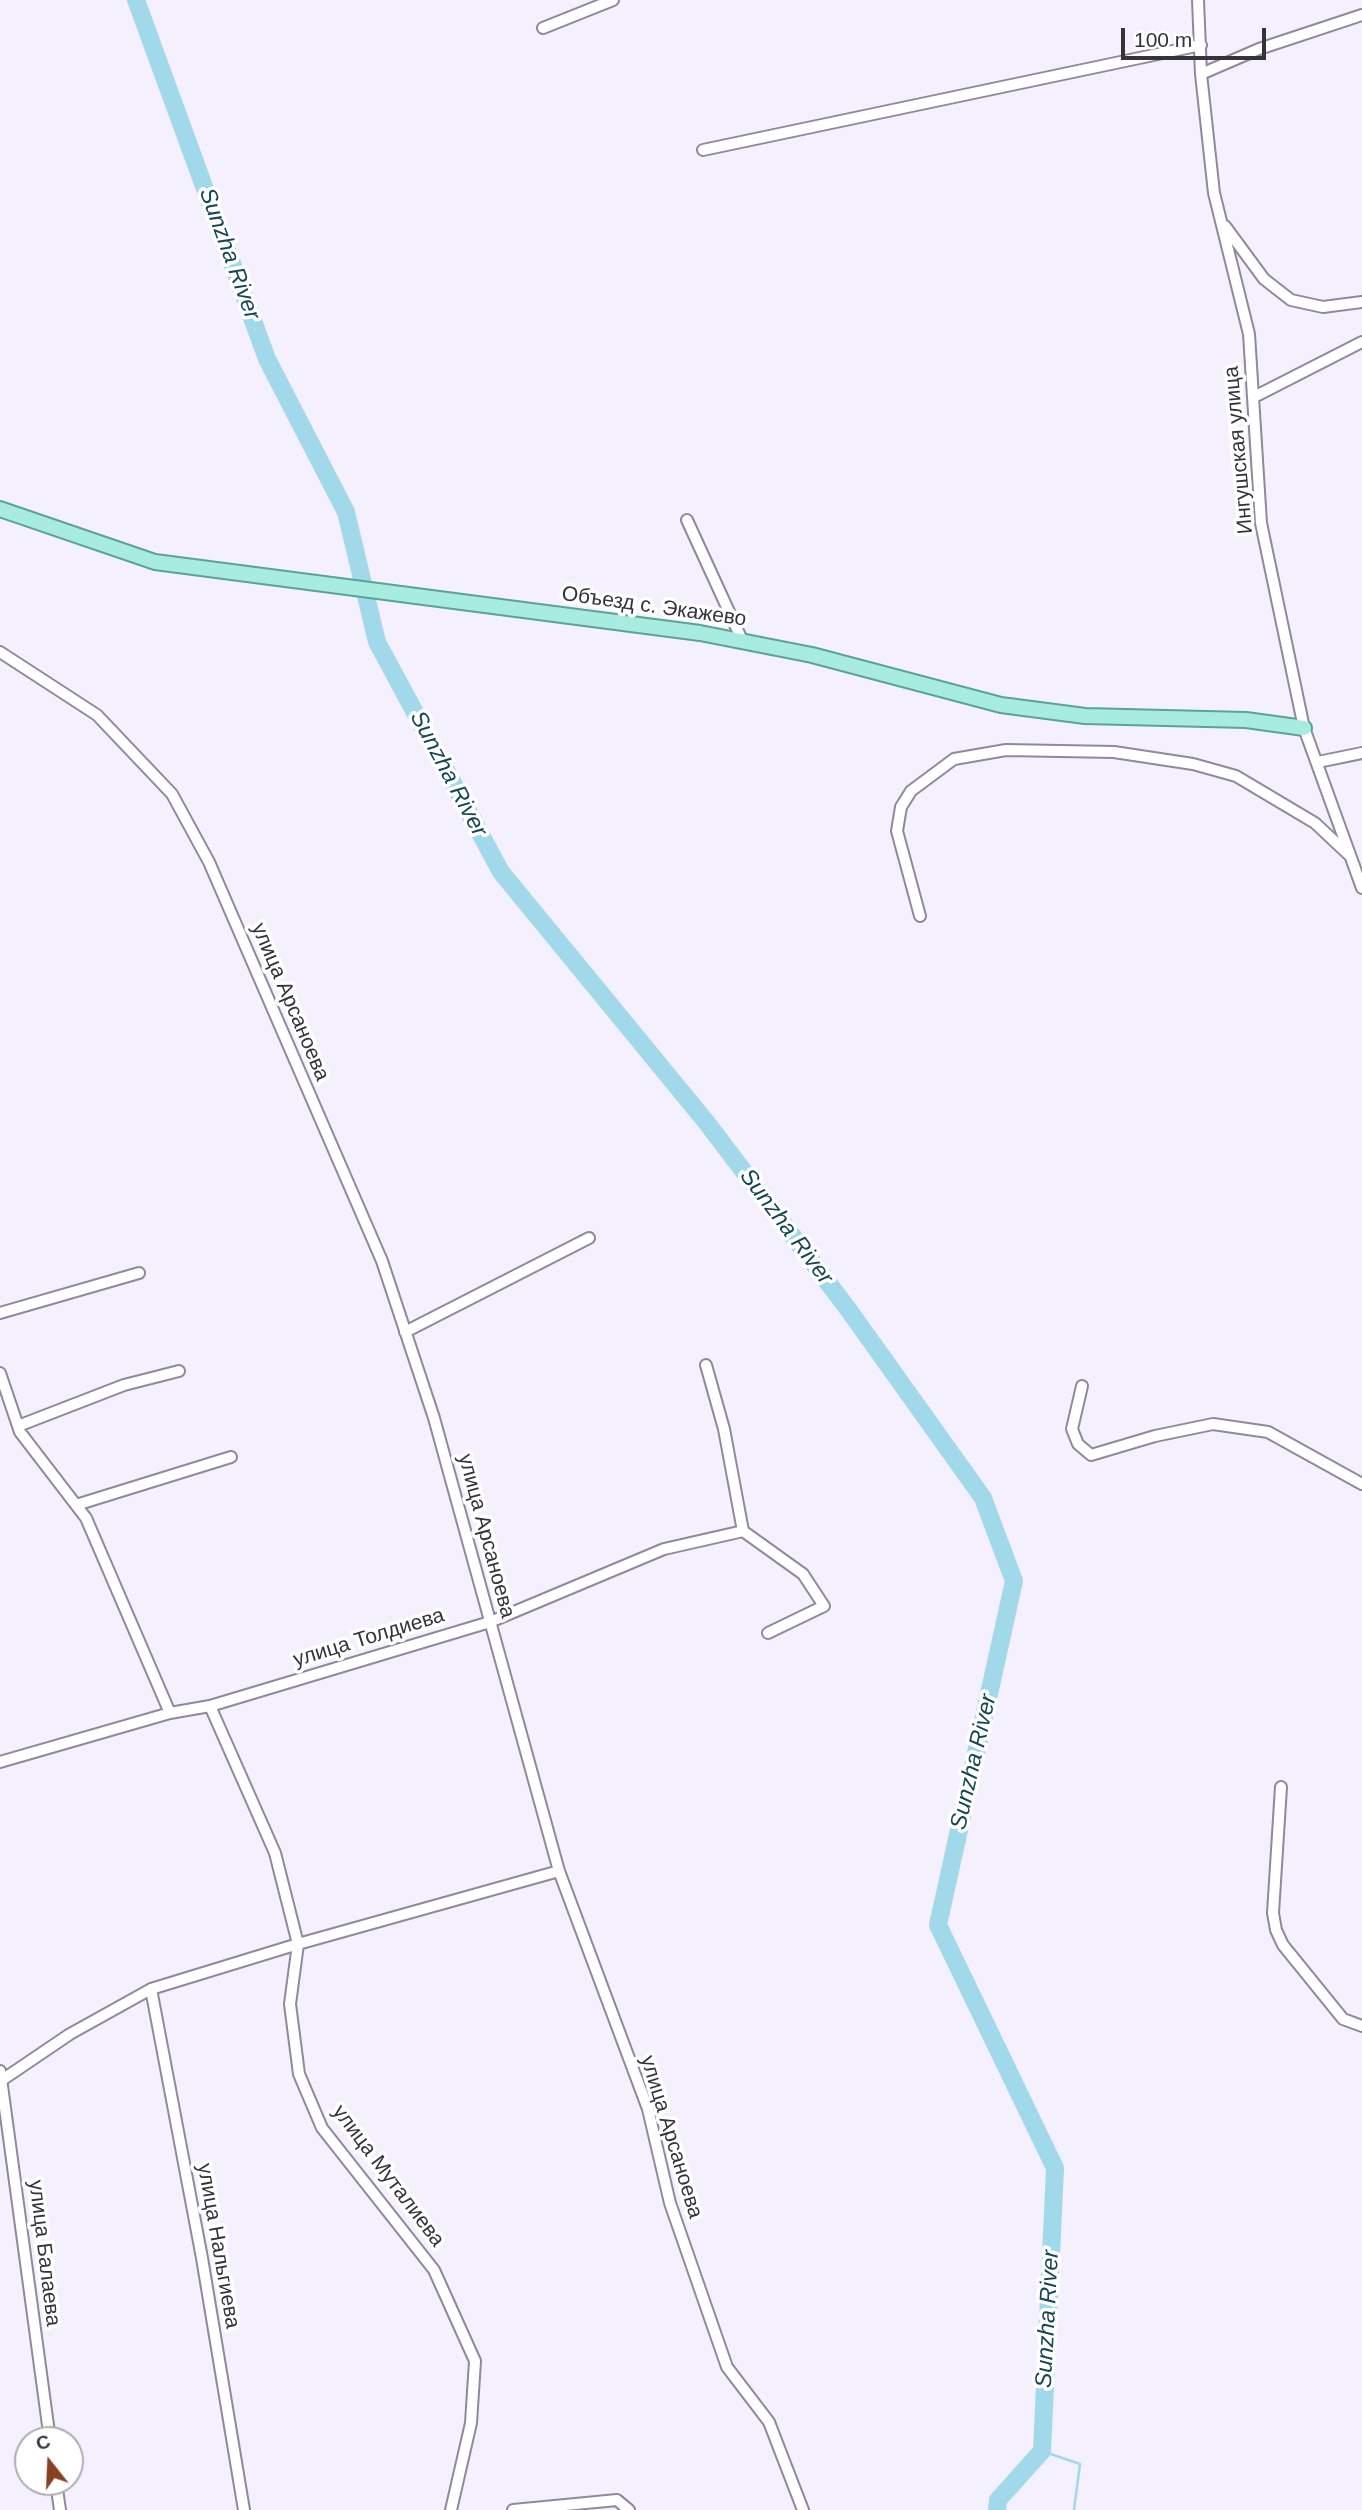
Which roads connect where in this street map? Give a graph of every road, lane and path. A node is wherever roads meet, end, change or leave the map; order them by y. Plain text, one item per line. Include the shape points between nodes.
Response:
1 (613, 0) edge
2 (1198, 0) edge
3 (593, 4) edge
4 (1362, 15) edge
5 (543, 28) dead end
6 (1201, 45) junction
7 (1200, 74) junction
8 (703, 150) dead end
9 (1220, 219) junction
10 (1362, 302) edge
11 (1362, 342) edge
12 (1254, 397) junction
13 (0, 509) edge
14 (687, 520) dead end
15 (742, 640) junction
16 (0, 652) edge
17 (1304, 728) junction
18 (1362, 753) edge
19 (1318, 762) junction
20 (1350, 855) junction
21 (1362, 888) edge
22 (920, 916) dead end
23 (589, 1238) dead end
24 (139, 1273) dead end
25 (0, 1312) edge
26 (405, 1332) junction
27 (706, 1365) dead end
28 (179, 1371) dead end
29 (0, 1373) edge
30 (1082, 1386) dead end
31 (18, 1426) junction
32 (231, 1457) dead end
33 (1362, 1484) edge
34 (76, 1505) junction
35 (743, 1531) junction
36 (490, 1622) junction
37 (768, 1633) dead end
38 (209, 1706) junction
39 (170, 1713) junction
40 (0, 1762) edge
41 (1281, 1787) dead end
42 (559, 1871) junction
43 (298, 1944) junction
44 (151, 1989) junction
45 (1362, 2026) edge
46 (1, 2075) edge
47 (48, 2426) edge
48 (244, 2510) edge
49 (451, 2510) edge
50 (513, 2510) edge
51 (629, 2510) edge
52 (803, 2510) edge

1 - 3 street
2 - 6 street, Ингушская улица
3 - 5 street
4 - 7 street
6 - 7 street, Ингушская улица
6 - 8 street
7 - 9 street, Ингушская улица
9 - 10 street via 1265,279 1292,300 1323,307
9 - 12 street, Ингушская улица via 1248,334
11 - 12 street
12 - 17 street, Ингушская улица via 1261,523
13 - 15 main road, Объезд с. Экажево via 155,562
14 - 15 street
15 - 17 main road, Объезд с. Экажево via 1002,705 1085,716 1246,720
16 - 26 street, улица Арсаноева via 97,715 172,794 209,862 382,1261
17 - 19 street, Ингушская улица
18 - 19 street
19 - 20 street, Ингушская улица
20 - 21 street, Ингушская улица
20 - 22 street via 1314,822 1236,776 1114,752 1006,750 954,759 911,791 901,807 897,831
23 - 26 street
24 - 25 street
26 - 36 street, улица Арсаноева via 434,1418
27 - 35 street via 724,1429
28 - 31 street via 124,1385
29 - 31 street
30 - 33 street via 1072,1429 1078,1444 1091,1455 1213,1424 1268,1432
31 - 34 street
32 - 34 street
34 - 39 street via 86,1518
35 - 36 street, улица Толдиева via 664,1549
35 - 37 street via 803,1574 824,1606
36 - 38 street, улица Толдиева
36 - 42 street, улица Арсаноева
38 - 39 street, улица Толдиева
38 - 43 street, улица Муталиева via 275,1853
39 - 40 street, улица Толдиева
41 - 45 street via 1273,1913 1276,1930 1343,2019
42 - 43 street
42 - 52 street, улица Арсаноева via 648,2109 670,2203 727,2367 769,2422
43 - 44 street
43 - 49 street, улица Муталиева via 290,2004 299,2074 321,2128 434,2270 475,2361 471,2423
44 - 46 street
44 - 48 street, улица Нальгиева
46 - 47 street, улица Балаева
50 - 51 street via 617,2500

